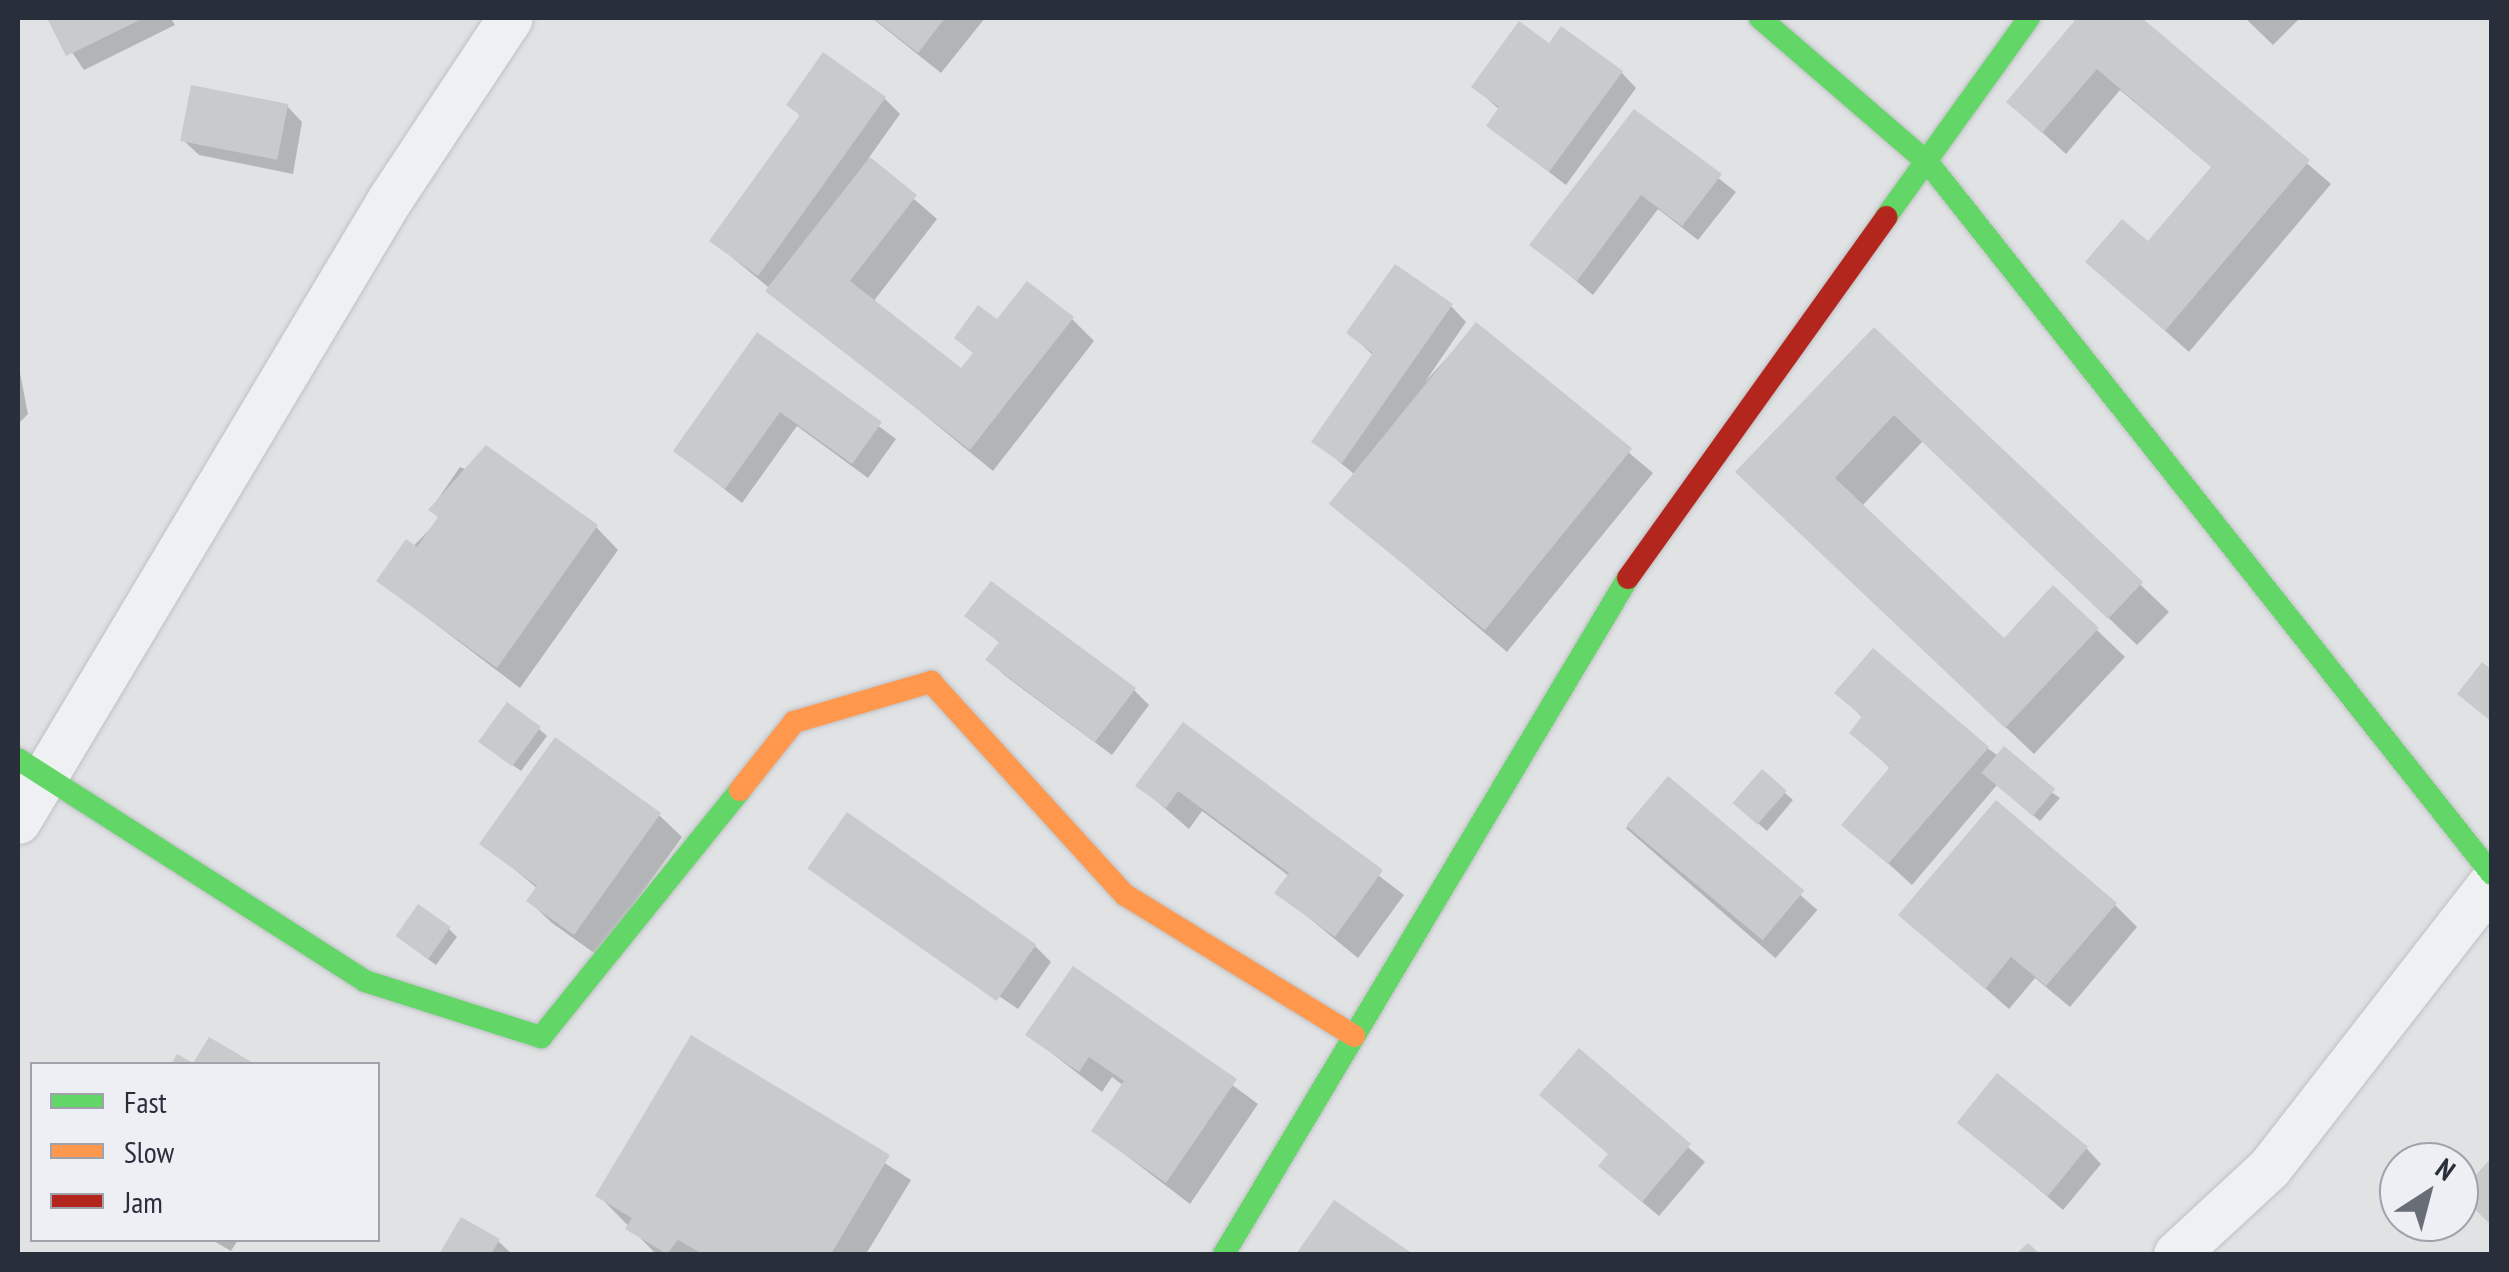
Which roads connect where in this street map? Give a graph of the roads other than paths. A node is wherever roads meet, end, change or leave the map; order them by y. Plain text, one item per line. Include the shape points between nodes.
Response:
1 (510, 18) edge
2 (1760, 18) edge
3 (2029, 18) edge
4 (1929, 164) junction
5 (28, 769) edge
6 (18, 821) edge
7 (2492, 874) edge
8 (2492, 882) edge
9 (1354, 1036) junction
10 (1224, 1254) edge
11 (2176, 1254) edge

1 - 5 street
2 - 4 street
3 - 4 street
4 - 7 street
4 - 9 street via 1624,582
5 - 6 street
5 - 9 street via 365,980 541,1037 794,722 930,682 1125,894
8 - 11 street via 2270,1168
9 - 10 street

